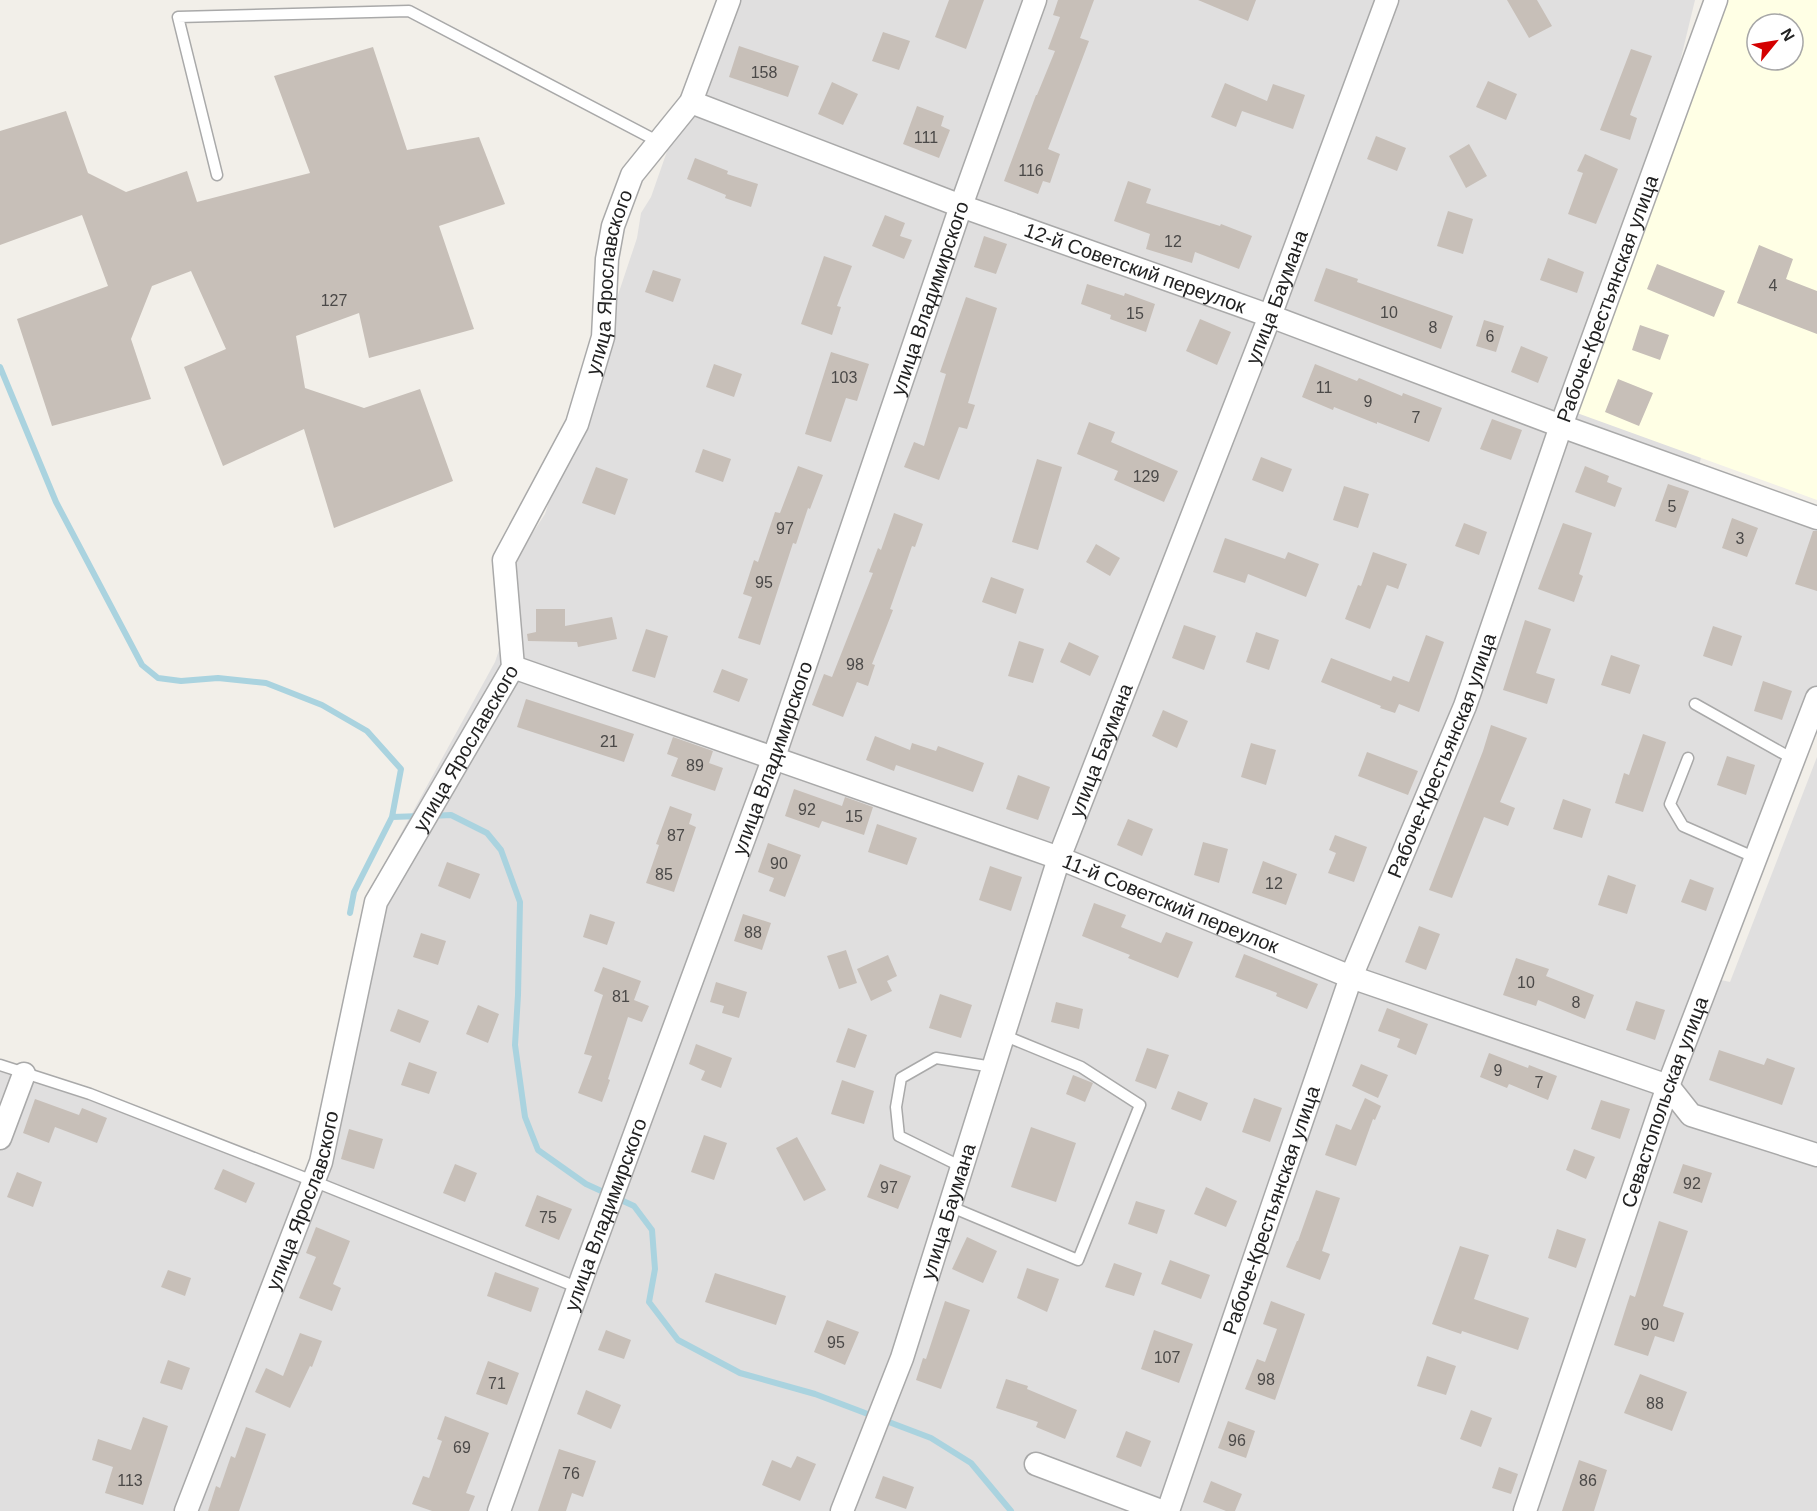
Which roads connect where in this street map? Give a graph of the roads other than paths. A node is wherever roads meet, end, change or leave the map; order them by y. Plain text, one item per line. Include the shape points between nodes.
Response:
1 (729, 0) edge
2 (1035, 0) edge
3 (1387, 0) edge
4 (1716, 0) edge
5 (692, 102) junction
6 (659, 142) junction
7 (217, 175) dead end
8 (961, 206) junction
9 (1270, 316) junction
10 (1561, 426) junction
11 (1817, 518) edge
12 (513, 667) junction
13 (1817, 698) edge
14 (1695, 704) dead end
15 (774, 757) junction
16 (1688, 758) dead end
17 (1793, 759) junction
18 (1059, 858) junction
19 (1756, 858) junction
20 (1351, 977) junction
21 (1003, 1035) junction
22 (0, 1065) edge
23 (993, 1067) junction
24 (24, 1074) junction
25 (1668, 1086) junction
26 (0, 1138) edge
27 (1817, 1155) edge
28 (962, 1167) junction
29 (314, 1181) junction
30 (949, 1206) junction
31 (579, 1288) junction
32 (1036, 1464) dead end
33 (186, 1511) edge
34 (499, 1511) edge
35 (842, 1511) edge
36 (1161, 1511) edge
37 (1168, 1511) edge
38 (1525, 1511) edge

1 - 5 street, улица Ярославского
2 - 8 street, улица Владимирского
3 - 9 street, улица Баумана
4 - 10 street, Рабоче-Крестьянская улица
5 - 6 street, улица Ярославского
5 - 8 street, 12-й Советский переулок
6 - 7 lane via 409,11 178,17
6 - 12 street, улица Ярославского via 632,175 613,226 607,259 603,337 577,424 504,560
8 - 9 street, 12-й Советский переулок
8 - 15 street, улица Владимирского
9 - 10 street, 12-й Советский переулок
9 - 18 street, улица Баумана
10 - 11 street, 12-й Советский переулок
10 - 20 street, Рабоче-Крестьянская улица via 1465,706
12 - 15 street, 11-й Советский переулок
12 - 29 street, улица Ярославского via 376,902
13 - 17 street, Севастопольская улица
14 - 17 lane
15 - 18 street, 11-й Советский переулок
15 - 31 street, улица Владимирского
16 - 19 lane via 1671,804 1683,826
17 - 19 street, Севастопольская улица
18 - 20 street, 11-й Советский переулок
18 - 21 street, улица Баумана
19 - 25 street, Севастопольская улица
20 - 25 street, 11-й Советский переулок
20 - 37 street, Рабоче-Крестьянская улица
21 - 23 street, улица Баумана
21 - 30 lane via 1081,1067 1140,1105 1078,1260
22 - 24 lane
23 - 28 street, улица Баумана
23 - 28 lane via 936,1058 902,1078 896,1107 899,1136
24 - 26 street
24 - 29 lane via 90,1094
25 - 27 street via 1691,1115
25 - 38 street, Севастопольская улица
28 - 30 street, улица Баумана
29 - 31 lane
29 - 33 street, улица Ярославского
30 - 35 street, улица Баумана via 902,1358
31 - 34 street, улица Владимирского
32 - 36 street

